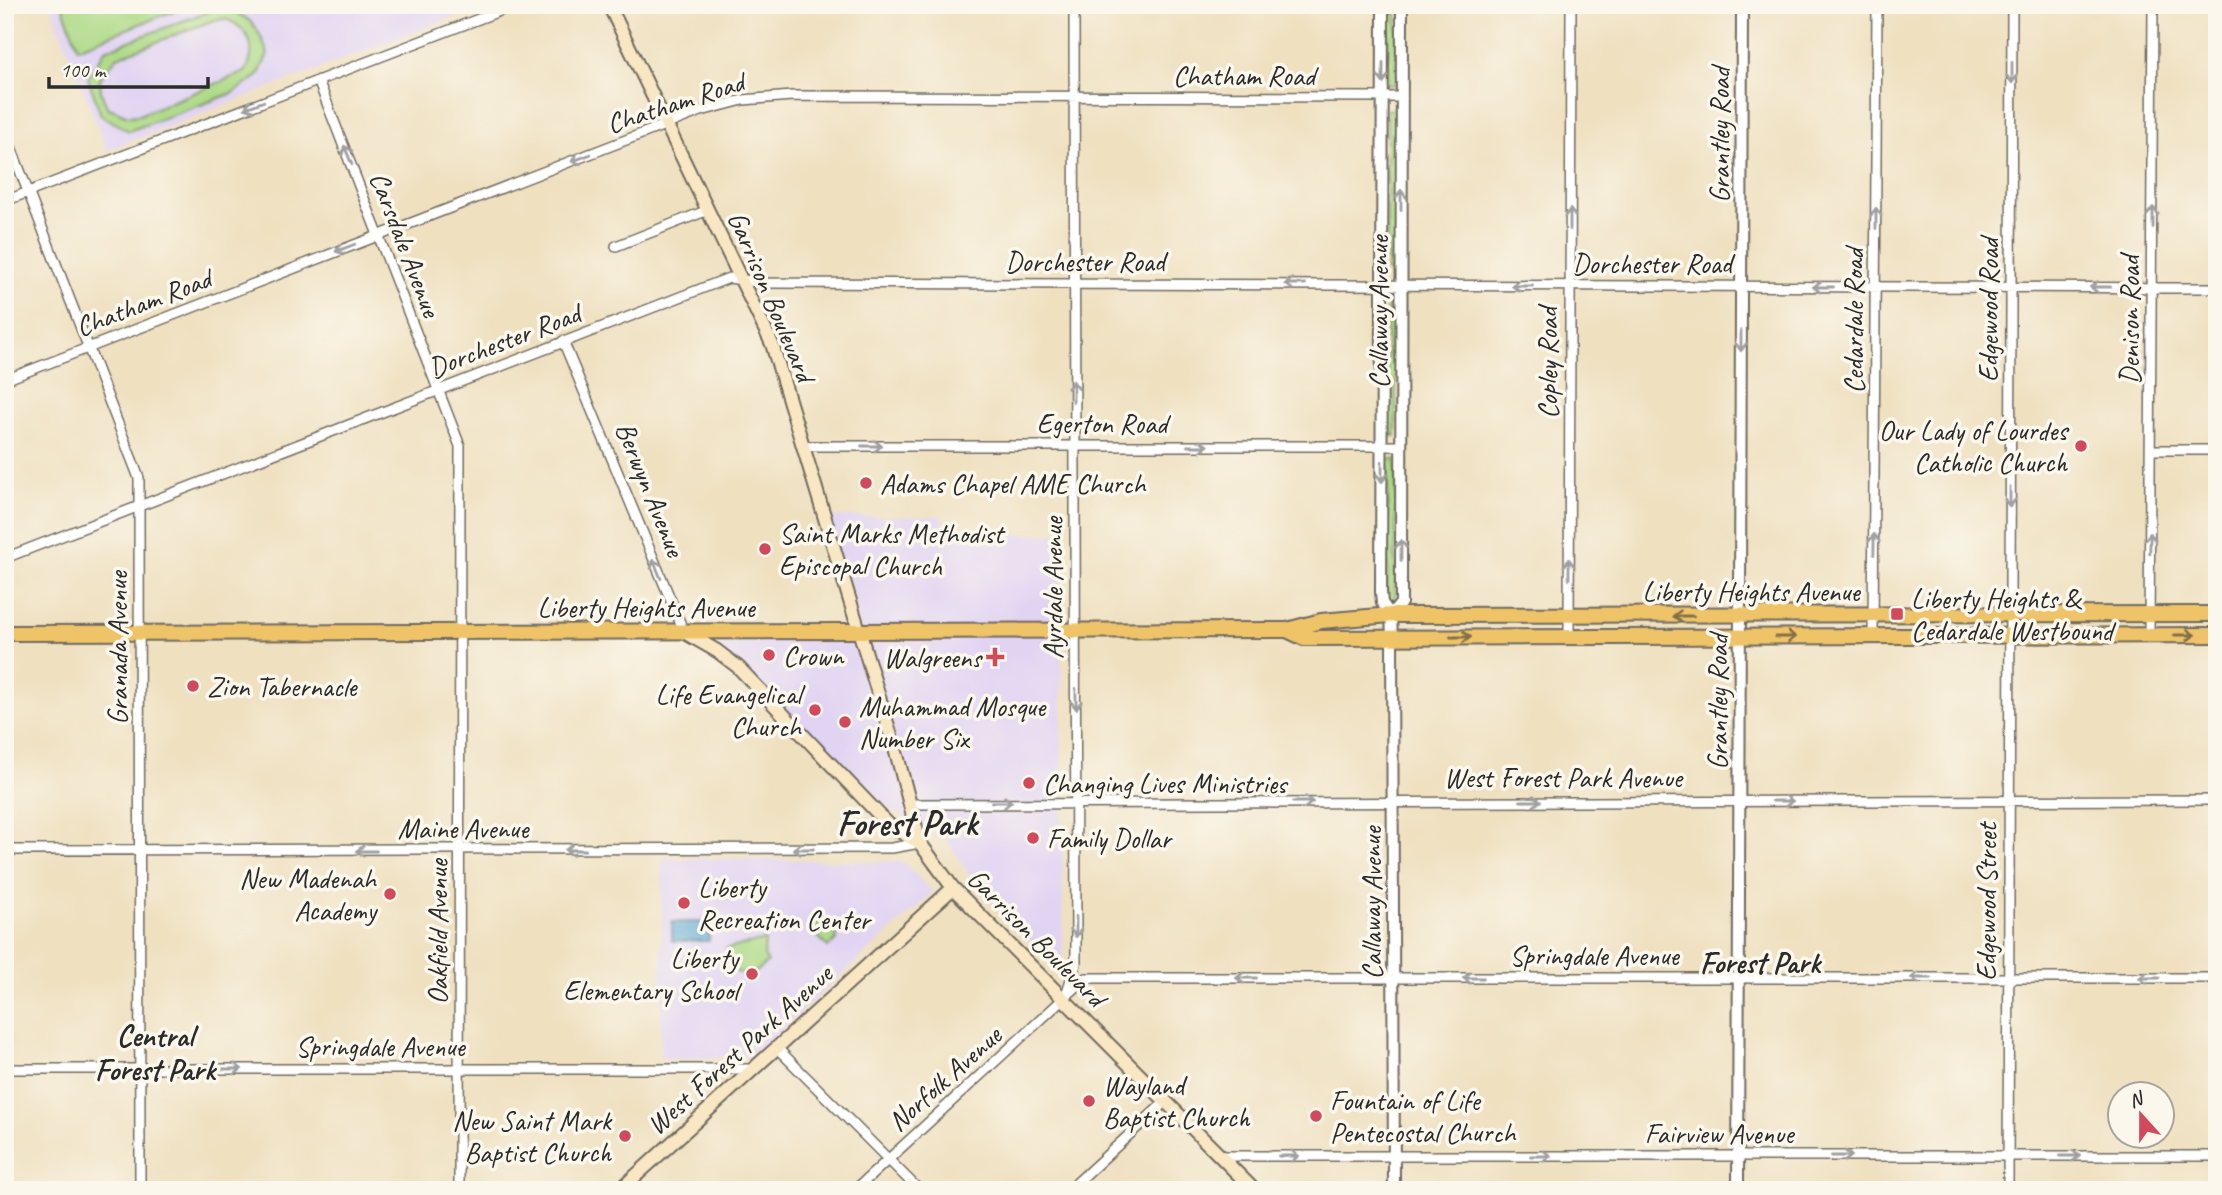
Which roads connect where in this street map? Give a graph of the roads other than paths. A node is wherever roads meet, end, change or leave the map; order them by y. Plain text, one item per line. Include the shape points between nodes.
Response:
1 (515, 5) edge
2 (610, 5) edge
3 (1074, 5) edge
4 (1383, 5) edge
5 (1402, 5) edge
6 (1571, 5) edge
7 (1742, 5) edge
8 (1877, 5) edge
9 (2012, 5) edge
10 (2153, 5) edge
11 (318, 80) junction
12 (1074, 97) junction
13 (1401, 97) junction
14 (1383, 98) junction
15 (667, 124) junction
16 (5, 132) edge
17 (29, 192) junction
18 (5, 201) edge
19 (708, 210) junction
20 (378, 235) junction
21 (616, 246) dead end
22 (741, 279) junction
23 (1074, 283) junction
24 (1382, 285) junction
25 (1401, 285) junction
26 (1570, 286) junction
27 (1741, 286) junction
28 (1876, 287) junction
29 (2011, 287) junction
30 (2152, 288) junction
31 (2217, 288) edge
32 (563, 341) junction
33 (89, 348) junction
34 (5, 380) edge
35 (438, 391) junction
36 (804, 446) junction
37 (1073, 446) junction
38 (1382, 446) junction
39 (1401, 446) junction
40 (2151, 450) junction
41 (2217, 450) edge
42 (139, 505) junction
43 (5, 558) edge
44 (2009, 614) junction
45 (2149, 614) junction
46 (2217, 614) edge
47 (1391, 615) junction
48 (1740, 615) junction
49 (1874, 615) junction
50 (1569, 616) junction
51 (858, 629) junction
52 (1287, 630) junction
53 (1074, 631) junction
54 (459, 632) junction
55 (684, 632) junction
56 (140, 633) junction
57 (5, 634) edge
58 (2217, 635) edge
59 (1873, 636) junction
60 (2009, 636) junction
61 (2149, 636) junction
62 (1569, 637) junction
63 (1739, 637) junction
64 (1392, 638) junction
65 (2217, 800) edge
66 (1739, 801) junction
67 (2009, 801) junction
68 (1076, 802) junction
69 (1393, 802) junction
70 (909, 804) junction
71 (920, 843) junction
72 (5, 850) edge
73 (138, 850) junction
74 (459, 851) junction
75 (953, 888) junction
76 (1394, 978) junction
77 (1738, 978) junction
78 (2009, 978) junction
79 (2217, 978) edge
80 (1064, 1000) junction
81 (777, 1048) junction
82 (5, 1069) edge
83 (139, 1069) junction
84 (461, 1069) junction
85 (754, 1069) junction
86 (1166, 1101) junction
87 (1221, 1156) junction
88 (1738, 1156) junction
89 (2009, 1156) junction
90 (2217, 1156) edge
91 (1394, 1157) junction
92 (888, 1159) junction
93 (140, 1190) edge
94 (459, 1190) edge
95 (620, 1190) edge
96 (855, 1190) edge
97 (919, 1190) edge
98 (1069, 1190) edge
99 (1254, 1190) edge
100 (1394, 1190) edge
101 (1738, 1190) edge
102 (2008, 1190) edge

1 - 11 street
2 - 15 main road, Garrison Boulevard
3 - 12 street, Ayrdale Avenue
4 -> 14 street, Callaway Avenue
5 - 13 street, Callaway Avenue
26 -> 6 street, Copley Road
7 - 27 street, Grantley Road
28 -> 8 street, Cedardale Road
9 -> 29 street, Edgewood Road
30 -> 10 street, Denison Road
11 -> 17 street
20 -> 11 street, Carsdale Avenue
12 - 14 street, Chatham Road
12 - 15 street, Chatham Road via 764,97 726,103
12 - 23 street, Ayrdale Avenue
13 - 14 street, Chatham Road
25 -> 13 street, Callaway Avenue
14 - 24 street, Callaway Avenue
15 - 19 main road, Garrison Boulevard
15 -> 20 street, Chatham Road
16 - 17 street, Granada Avenue
17 - 18 street
17 - 33 street, Granada Avenue
19 - 21 street
19 - 22 main road, Garrison Boulevard
20 -> 33 street, Chatham Road
20 - 35 street, Carsdale Avenue
22 - 23 street, Dorchester Road via 764,283
22 - 32 street, Dorchester Road via 729,278
22 - 36 main road, Garrison Boulevard via 772,344
24 -> 23 street, Dorchester Road
37 -> 23 street, Ayrdale Avenue
24 - 25 street, Dorchester Road
24 - 38 street, Callaway Avenue
26 -> 25 street, Dorchester Road
25 - 39 street, Callaway Avenue
26 - 27 street, Dorchester Road
50 -> 26 street, Copley Road
28 -> 27 street, Dorchester Road
27 -> 48 street, Grantley Road
28 - 29 street, Dorchester Road
49 -> 28 street, Cedardale Road
30 -> 29 street, Dorchester Road
29 -> 44 street, Edgewood Road
30 - 31 street, Dorchester Road
30 - 40 street, Denison Road
32 - 35 street, Dorchester Road
55 -> 32 street, Berwyn Avenue
33 - 34 street, Chatham Road
33 - 42 street, Granada Avenue via 139,478
35 - 42 street, Dorchester Road
35 - 54 street, Carsdale Avenue via 460,446
36 -> 37 street, Egerton Road
36 - 51 main road, Garrison Boulevard
37 -> 38 street, Egerton Road
37 - 53 street, Ayrdale Avenue
38 - 39 street, Egerton Road
38 -> 47 street, Callaway Avenue via 1381,592
47 -> 39 street, Callaway Avenue via 1401,603
40 - 41 street
45 -> 40 street, Denison Road
42 - 43 street, Dorchester Road
42 - 56 street, Granada Avenue
44 - 45 main road, Liberty Heights Avenue
44 - 49 main road, Liberty Heights Avenue
44 - 60 street, Edgewood Street
45 - 46 main road, Liberty Heights Avenue
45 - 61 street, Denison Road
47 - 50 main road, Liberty Heights Avenue
47 - 52 main road, Liberty Heights Avenue via 1321,621
47 - 64 street, Callaway Avenue
48 - 49 main road, Liberty Heights Avenue
48 -> 50 main road, Liberty Heights Avenue
48 - 63 street, Grantley Road
49 - 59 street, Cedardale Road
50 - 62 street, Copley Road
51 - 53 main road, Liberty Heights Avenue
51 - 55 main road, Liberty Heights Avenue
51 - 70 main road, Garrison Boulevard
52 - 53 main road, Liberty Heights Avenue
52 - 64 main road, Liberty Heights Avenue via 1304,638
53 -> 68 street, Ayrdale Avenue
54 - 55 main road, Liberty Heights Avenue
54 - 56 main road, Liberty Heights Avenue
54 - 74 street, Oakfield Avenue
55 - 71 main road via 738,667 889,825
56 - 57 main road, Liberty Heights Avenue
56 - 73 street, Granada Avenue
61 -> 58 main road, Liberty Heights Avenue
59 - 60 main road, Liberty Heights Avenue
63 -> 59 main road, Liberty Heights Avenue
60 - 61 main road, Liberty Heights Avenue
60 - 67 street, Edgewood Street
62 - 63 main road, Liberty Heights Avenue
64 -> 62 main road, Liberty Heights Avenue
63 - 66 street, Grantley Road
64 - 69 street, Callaway Avenue
65 - 67 street, West Forest Park Avenue
66 -> 67 street, West Forest Park Avenue
69 -> 66 street, West Forest Park Avenue
66 - 77 street, Grantley Road
67 - 78 street, Edgewood Street
68 -> 69 street, West Forest Park Avenue
70 -> 68 street, West Forest Park Avenue
68 -> 80 street, Ayrdale Avenue via 1076,964
69 - 76 street, Callaway Avenue
70 - 71 main road, Garrison Boulevard
71 -> 74 street, Maine Avenue via 892,848
71 - 75 main road, Garrison Boulevard
72 - 73 street, Maine Avenue
74 -> 73 street, Maine Avenue
73 - 83 street, Granada Avenue
74 - 84 street, Oakfield Avenue
75 - 80 main road, Garrison Boulevard
75 - 81 main road, West Forest Park Avenue
77 -> 76 street, Springdale Avenue
76 -> 80 street, Springdale Avenue via 1086,978
76 - 91 street, Callaway Avenue
78 -> 77 street, Springdale Avenue
77 - 88 street, Grantley Road
79 -> 78 street, Springdale Avenue
78 - 89 street, Edgewood Street
80 - 86 main road, Garrison Boulevard
80 - 92 street, Norfolk Avenue
81 - 85 main road, West Forest Park Avenue
81 - 92 street
82 - 83 street, Springdale Avenue
83 -> 84 street, Springdale Avenue
83 - 93 street, Granada Avenue
84 - 85 street, Springdale Avenue
84 - 94 street, Oakfield Avenue
85 - 95 main road, West Forest Park Avenue
86 - 87 main road, Garrison Boulevard
86 - 98 street
87 -> 91 street, Fairview Avenue
87 - 99 main road, Garrison Boulevard
88 -> 89 street, Fairview Avenue
91 -> 88 street, Fairview Avenue
88 - 101 street, Grantley Road
89 -> 90 street, Fairview Avenue
89 - 102 street, Edgewood Street
91 - 100 street, Callaway Avenue
92 - 96 street, Norfolk Avenue
92 - 97 street

